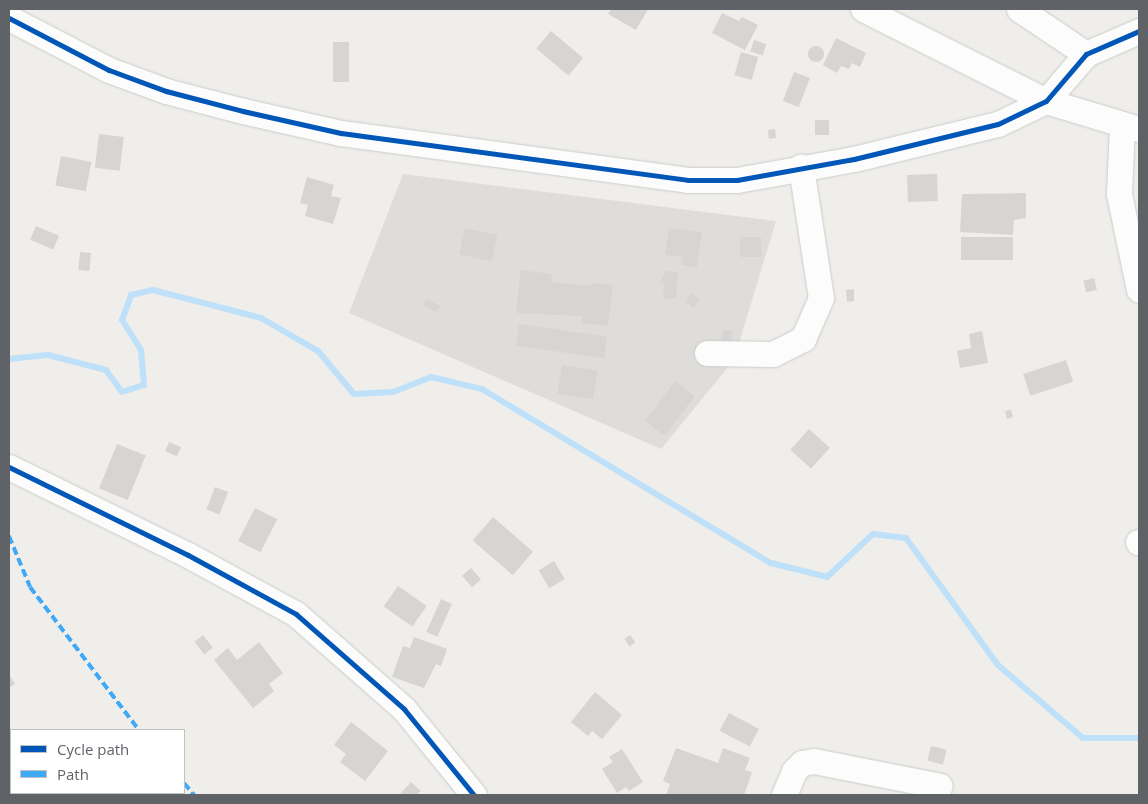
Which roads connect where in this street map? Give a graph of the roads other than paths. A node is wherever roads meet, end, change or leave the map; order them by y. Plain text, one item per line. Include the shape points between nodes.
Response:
1 (863, 9) edge
2 (1019, 9) edge
3 (903, 16) edge
4 (9, 18) edge
5 (1139, 31) edge
6 (1086, 54) junction
7 (1046, 102) junction
8 (1131, 127) edge
9 (801, 167) junction
10 (1139, 290) edge
11 (707, 353) dead end
12 (9, 468) edge
13 (940, 786) dead end
14 (474, 795) edge
15 (784, 795) edge

1 - 3 street
2 - 6 street
3 - 7 street
4 - 9 street via 109,70 166,91 341,133 688,180 736,180
5 - 6 street
6 - 7 street
7 - 8 street
7 - 9 street via 998,124 854,159
8 - 10 street via 1119,194
9 - 11 street via 821,298 803,339 773,354
12 - 14 street via 188,555 296,614 404,709
13 - 15 street via 814,761 802,763 794,771

